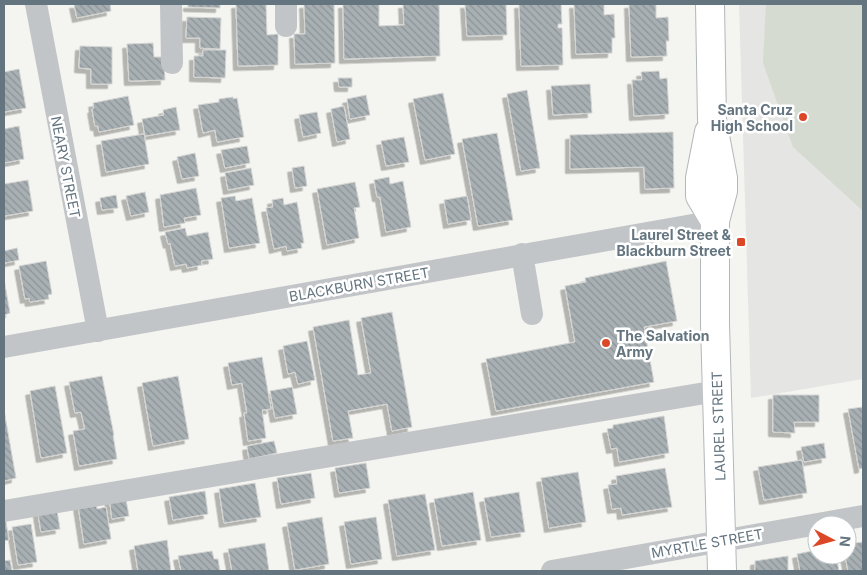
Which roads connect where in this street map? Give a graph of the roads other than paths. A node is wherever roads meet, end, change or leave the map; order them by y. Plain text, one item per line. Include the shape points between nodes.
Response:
1 (36, 4) edge
2 (171, 4) edge
3 (286, 4) edge
4 (710, 4) edge
5 (286, 26) dead end
6 (172, 63) dead end
7 (715, 221) junction
8 (522, 254) junction
9 (532, 314) dead end
10 (98, 330) junction
11 (4, 347) edge
12 (717, 391) junction
13 (4, 511) edge
14 (863, 516) edge
15 (722, 541) junction
16 (552, 571) edge
17 (722, 571) edge

1 - 10 street, NEARY STREET
2 - 6 street
3 - 5 street
4 - 7 main road, LAUREL STREET via 712,120 723,178 723,192
7 - 8 street, BLACKBURN STREET
7 - 12 main road, LAUREL STREET
8 - 9 street
8 - 10 street, BLACKBURN STREET
10 - 11 street, BLACKBURN STREET
12 - 13 street
12 - 15 main road, LAUREL STREET
14 - 15 street, MYRTLE STREET
15 - 16 street, MYRTLE STREET
15 - 17 main road, LAUREL STREET

